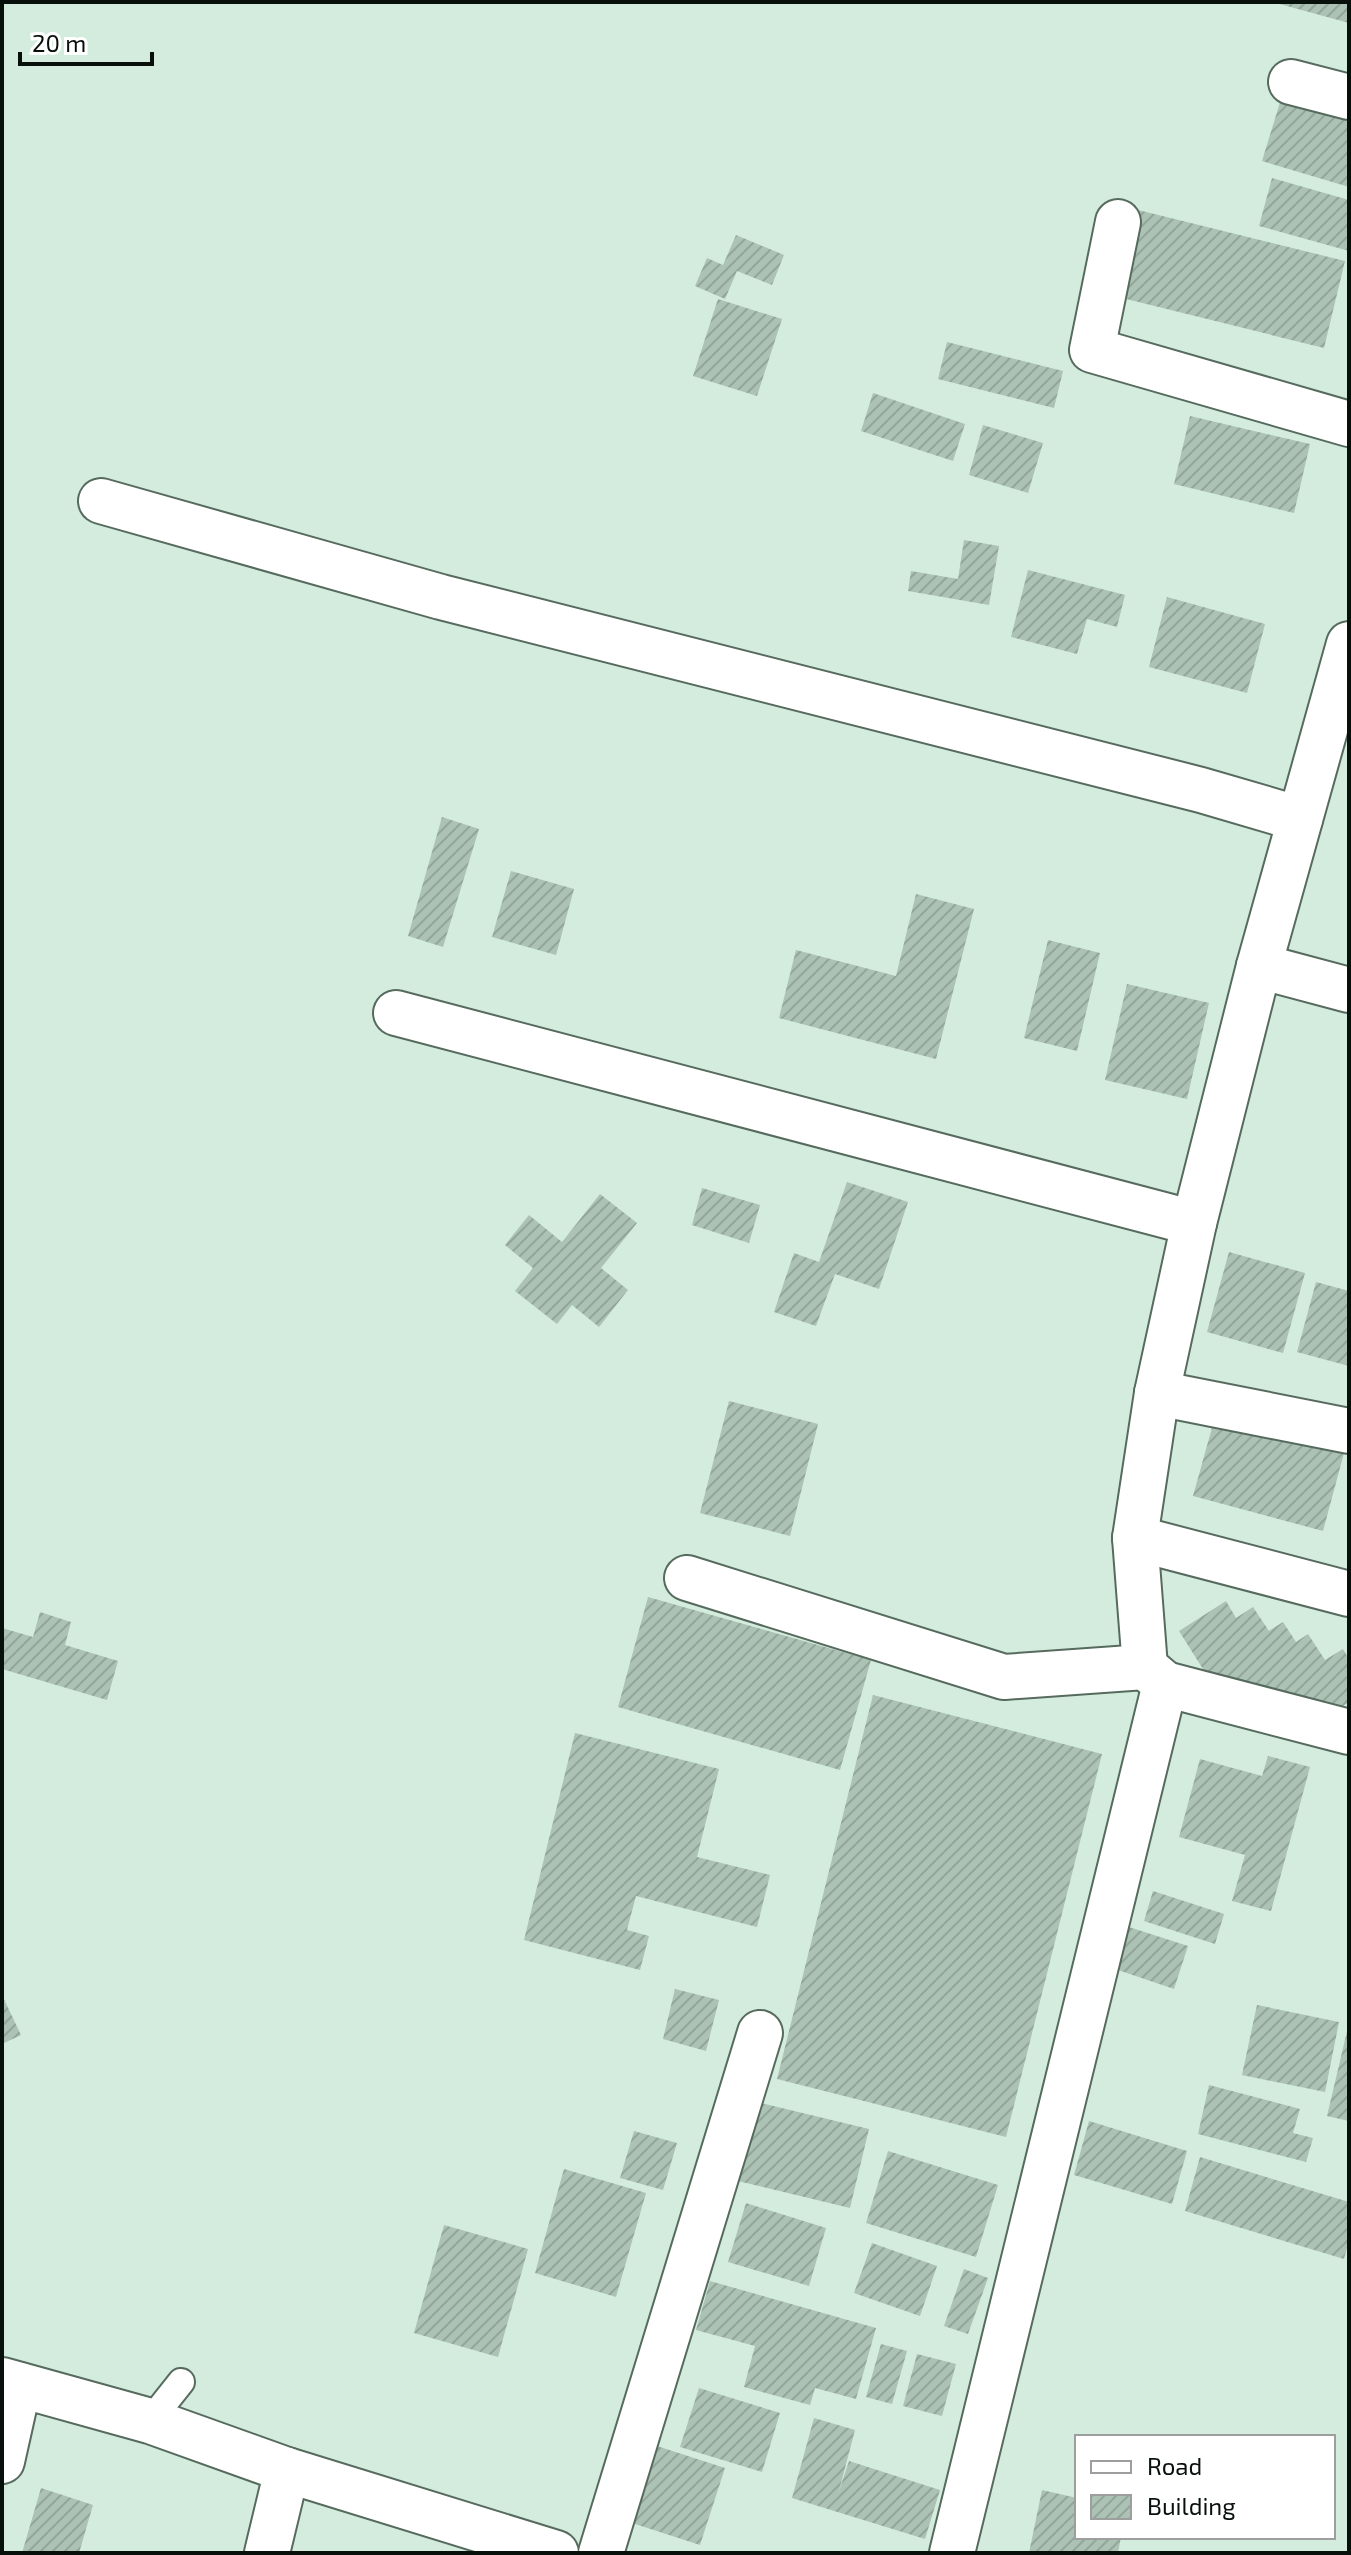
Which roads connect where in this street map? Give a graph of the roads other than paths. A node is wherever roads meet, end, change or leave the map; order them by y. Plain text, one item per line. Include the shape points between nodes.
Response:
1 (1291, 82) dead end
2 (1349, 97) edge
3 (1118, 222) dead end
4 (1349, 424) edge
5 (101, 501) dead end
6 (1349, 644) edge
7 (1300, 819) junction
8 (1259, 966) junction
9 (1349, 990) edge
10 (396, 1013) dead end
11 (1194, 1223) junction
12 (1157, 1393) junction
13 (1349, 1431) edge
14 (1135, 1538) junction
15 (687, 1578) dead end
16 (1349, 1594) edge
17 (1155, 1676) junction
18 (1349, 1732) edge
19 (760, 2033) dead end
20 (181, 2382) dead end
21 (11, 2383) edge
22 (150, 2421) junction
23 (2, 2461) edge
24 (287, 2470) junction
25 (539, 2551) edge
26 (267, 2553) edge
27 (601, 2553) edge
28 (952, 2553) edge

1 - 2 street
3 - 4 street via 1092,350
5 - 7 street via 441,597
6 - 7 street
7 - 8 street
8 - 9 street
8 - 11 street
10 - 11 street
11 - 12 street
12 - 13 street
12 - 14 street
14 - 16 street
14 - 17 street
15 - 17 street via 1004,1677
17 - 18 street
17 - 28 street
19 - 27 street
20 - 22 lane
21 - 22 street
21 - 23 street
22 - 24 street
24 - 25 street
24 - 26 street

